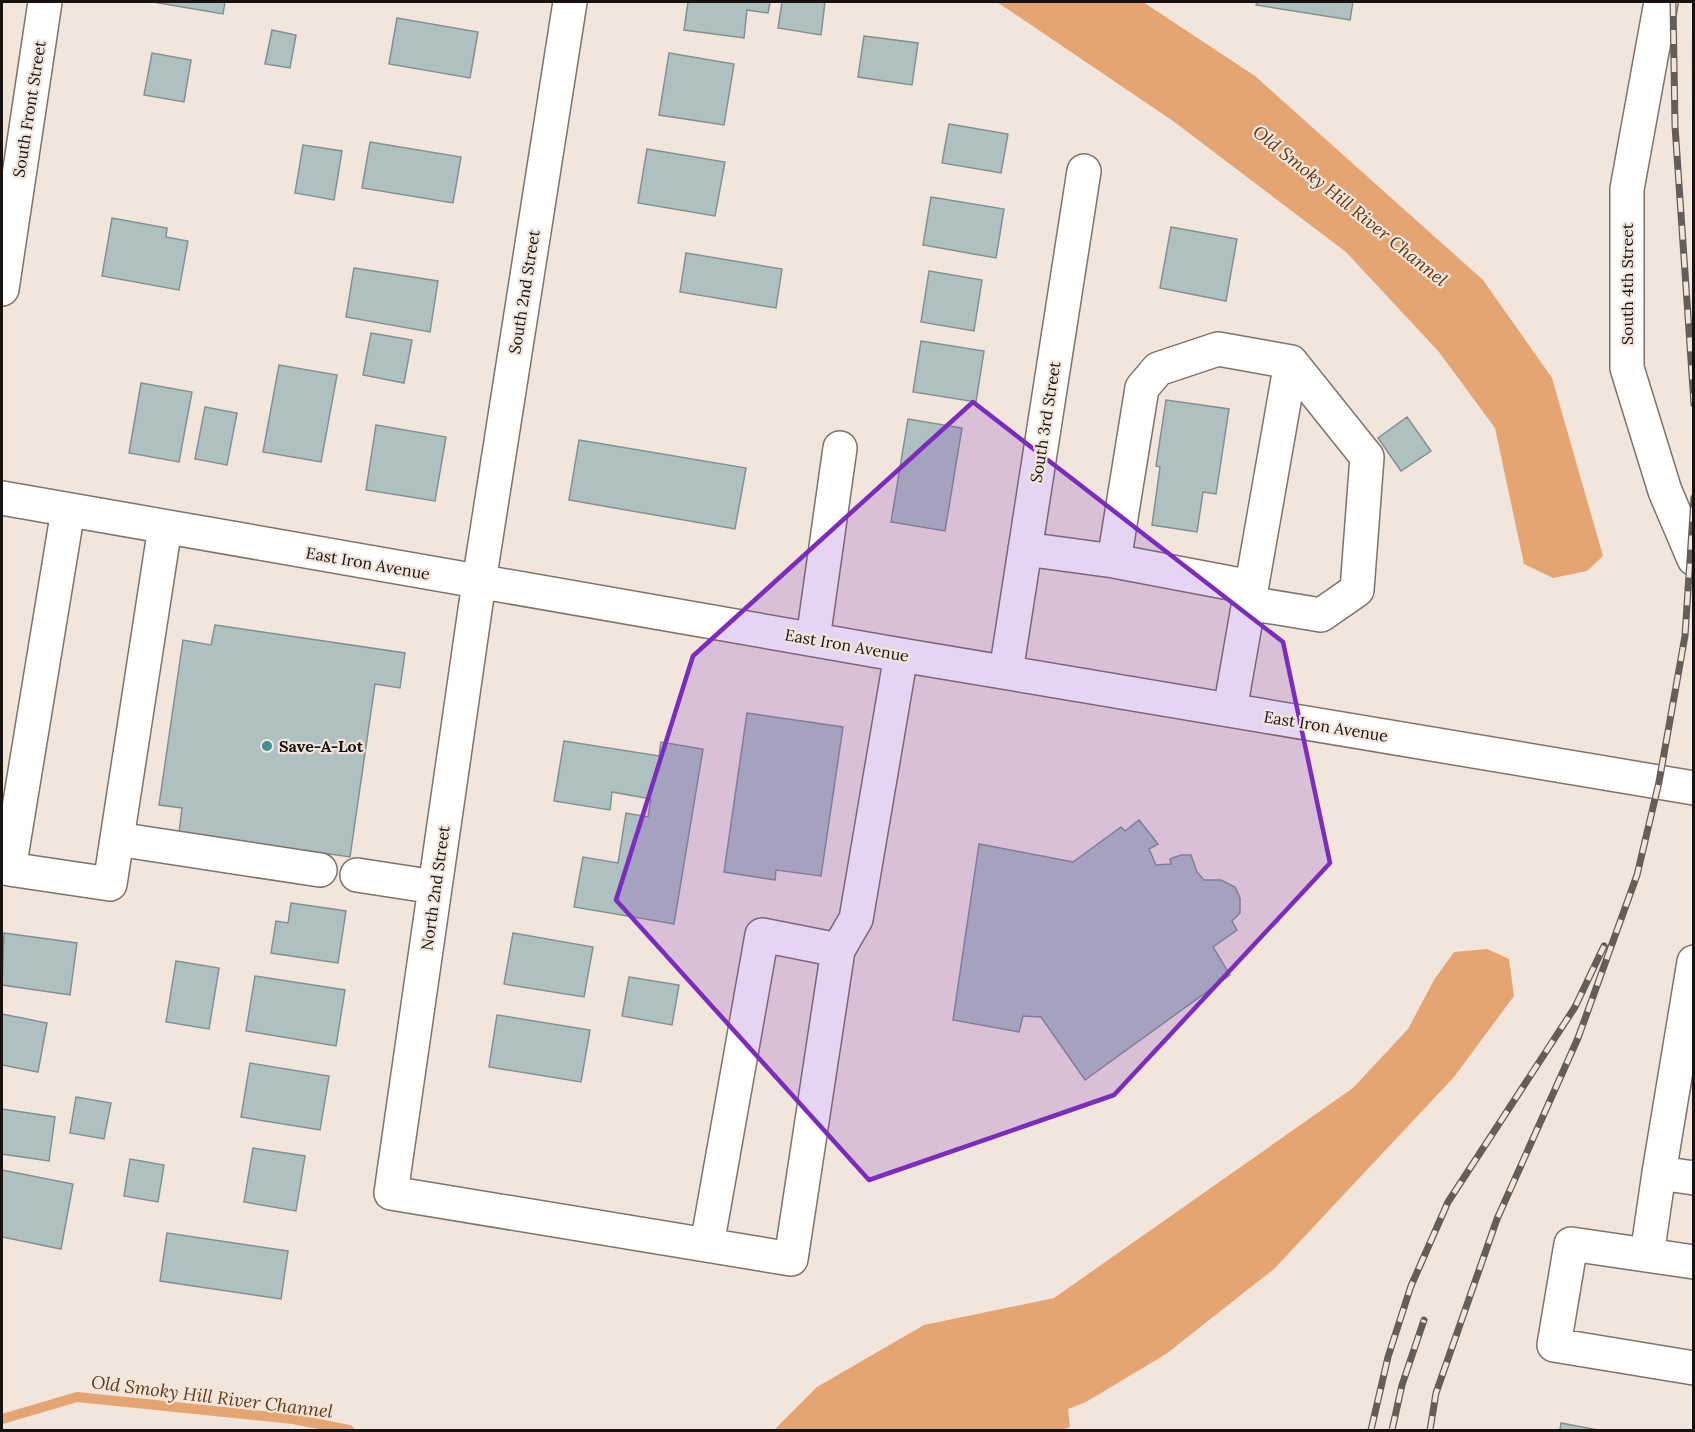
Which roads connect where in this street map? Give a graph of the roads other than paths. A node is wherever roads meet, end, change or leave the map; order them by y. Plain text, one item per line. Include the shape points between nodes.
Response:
1 (45, 2) edge
2 (570, 2) edge
3 (1661, 2) edge
4 (15, 112) edge
5 (1084, 171) dead end
6 (2, 289) edge
7 (1291, 362) junction
8 (840, 448) dead end
9 (2, 498) edge
10 (68, 510) junction
11 (165, 527) junction
12 (1025, 549) junction
13 (1694, 559) edge
14 (1114, 561) junction
15 (479, 582) junction
16 (1250, 595) junction
17 (813, 639) junction
18 (901, 655) junction
19 (1006, 672) junction
20 (1230, 710) junction
21 (1694, 788) edge
22 (117, 839) junction
23 (5, 869) edge
24 (320, 870) dead end
25 (357, 875) dead end
26 (435, 886) junction
27 (838, 950) junction
28 (1694, 962) edge
29 (1659, 1173) junction
30 (1694, 1178) edge
31 (707, 1245) junction
32 (1647, 1255) junction
33 (1694, 1262) edge
34 (1694, 1368) edge

1 - 4 street, South Front Street
2 - 15 street, South 2nd Street
3 - 13 street, South 4th Street via 1627,189 1627,368 1665,491
4 - 6 street, South Front Street
5 - 12 street, South 3rd Street
7 - 14 street via 1218,349 1158,369 1142,388
7 - 16 street
7 - 16 street via 1367,457 1357,590 1321,615
8 - 17 street
9 - 10 street, East Iron Avenue
10 - 11 street, East Iron Avenue
10 - 23 street
11 - 15 street, East Iron Avenue
11 - 22 street
12 - 14 street
12 - 19 street, South 3rd Street
14 - 16 street
15 - 17 street, East Iron Avenue
15 - 26 street, North 2nd Street
16 - 20 street
17 - 18 street, East Iron Avenue
18 - 19 street, East Iron Avenue
18 - 27 street via 856,919
19 - 20 street, East Iron Avenue
20 - 21 street, East Iron Avenue
22 - 23 street via 110,884
22 - 24 street
25 - 26 street
26 - 31 street, North 2nd Street via 391,1193
27 - 31 street via 762,935
27 - 31 street via 791,1259
28 - 29 street
29 - 30 street
29 - 32 street
32 - 33 street
32 - 34 street via 1571,1244 1554,1345

